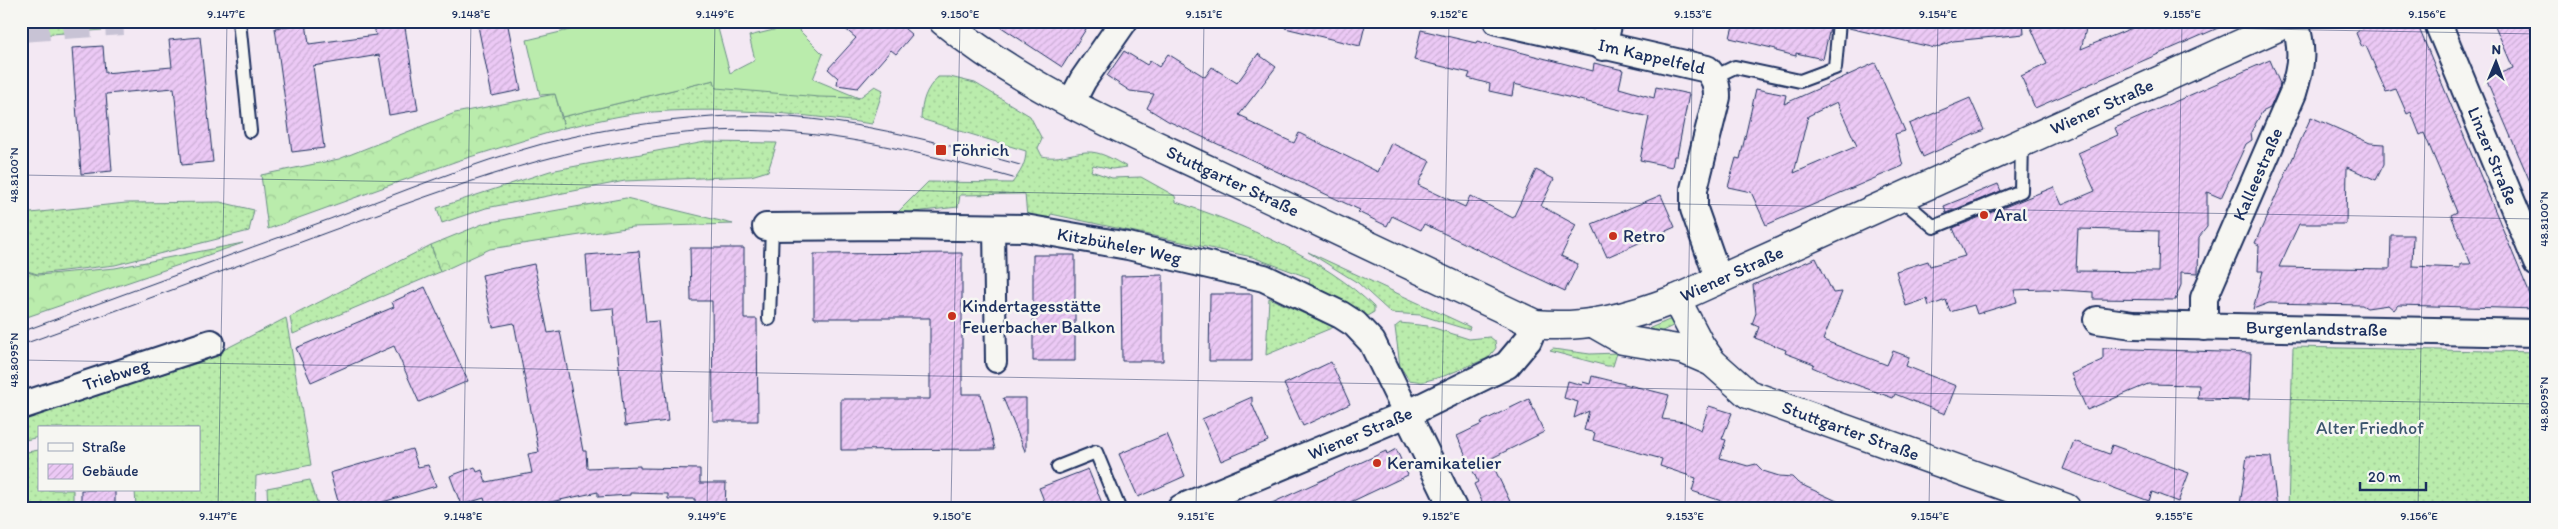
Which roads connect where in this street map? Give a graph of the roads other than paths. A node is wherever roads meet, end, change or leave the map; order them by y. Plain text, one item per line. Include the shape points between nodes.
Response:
1 (239, 21) edge
2 (943, 21) edge
3 (1124, 21) edge
4 (1498, 21) edge
5 (1609, 21) edge
6 (1839, 21) edge
7 (2291, 21) edge
8 (2295, 21) edge
9 (2437, 21) edge
10 (1603, 47) junction
11 (1714, 77) junction
12 (1070, 103) junction
13 (250, 132) dead end
14 (2022, 142) junction
15 (1899, 197) junction
16 (769, 227) joint
17 (994, 228) junction
18 (2537, 263) edge
19 (1719, 280) junction
20 (1676, 299) junction
21 (769, 319) dead end
22 (2097, 320) dead end
23 (1535, 324) junction
24 (1594, 324) junction
25 (2204, 327) junction
26 (2537, 333) edge
27 (211, 343) dead end
28 (996, 362) dead end
29 (1712, 362) junction
30 (21, 406) edge
31 (1409, 413) junction
32 (1058, 467) dead end
33 (1119, 508) edge
34 (1181, 508) edge
35 (1453, 508) edge
36 (2066, 508) edge

1 - 13 lane
2 - 12 main road, Stuttgarter Straße via 1019,76
3 - 12 street
4 - 10 street, Im Kappelfeld
5 - 10 street
6 - 11 lane via 1836,68 1800,81 1736,67
7 - 14 main road, Wiener Straße
8 - 25 street, Kalleestraße via 2302,47 2300,70 2204,298
9 - 18 street, Linzer Straße
10 - 11 street, Im Kappelfeld via 1707,69
11 - 19 street, Im Kappelfeld via 1717,98 1694,189 1694,209
12 - 23 main road, Stuttgarter Straße
14 - 15 main road, Wiener Straße
14 - 15 lane via 2021,191 1934,227
15 - 19 main road, Wiener Straße
16 - 17 street, Kitzbüheler Weg
16 - 21 lane
17 - 28 street
17 - 31 street, Kitzbüheler Weg via 1025,228 1128,246 1264,278 1355,324 1372,342
19 - 20 main road, Wiener Straße
20 - 24 main road, Wiener Straße
20 - 29 main road, Stuttgarter Straße
22 - 25 street, Burgenlandstraße via 2133,325
23 - 24 main road, Wiener Straße
23 - 31 street, Wiener Straße via 1528,340 1507,365
24 - 29 main road via 1623,340 1684,350
25 - 26 street, Burgenlandstraße
27 - 30 street, Triebweg
29 - 36 main road, Stuttgarter Straße via 1748,394
31 - 34 street, Wiener Straße
31 - 35 street, Kitzbüheler Weg
32 - 33 lane via 1096,452

